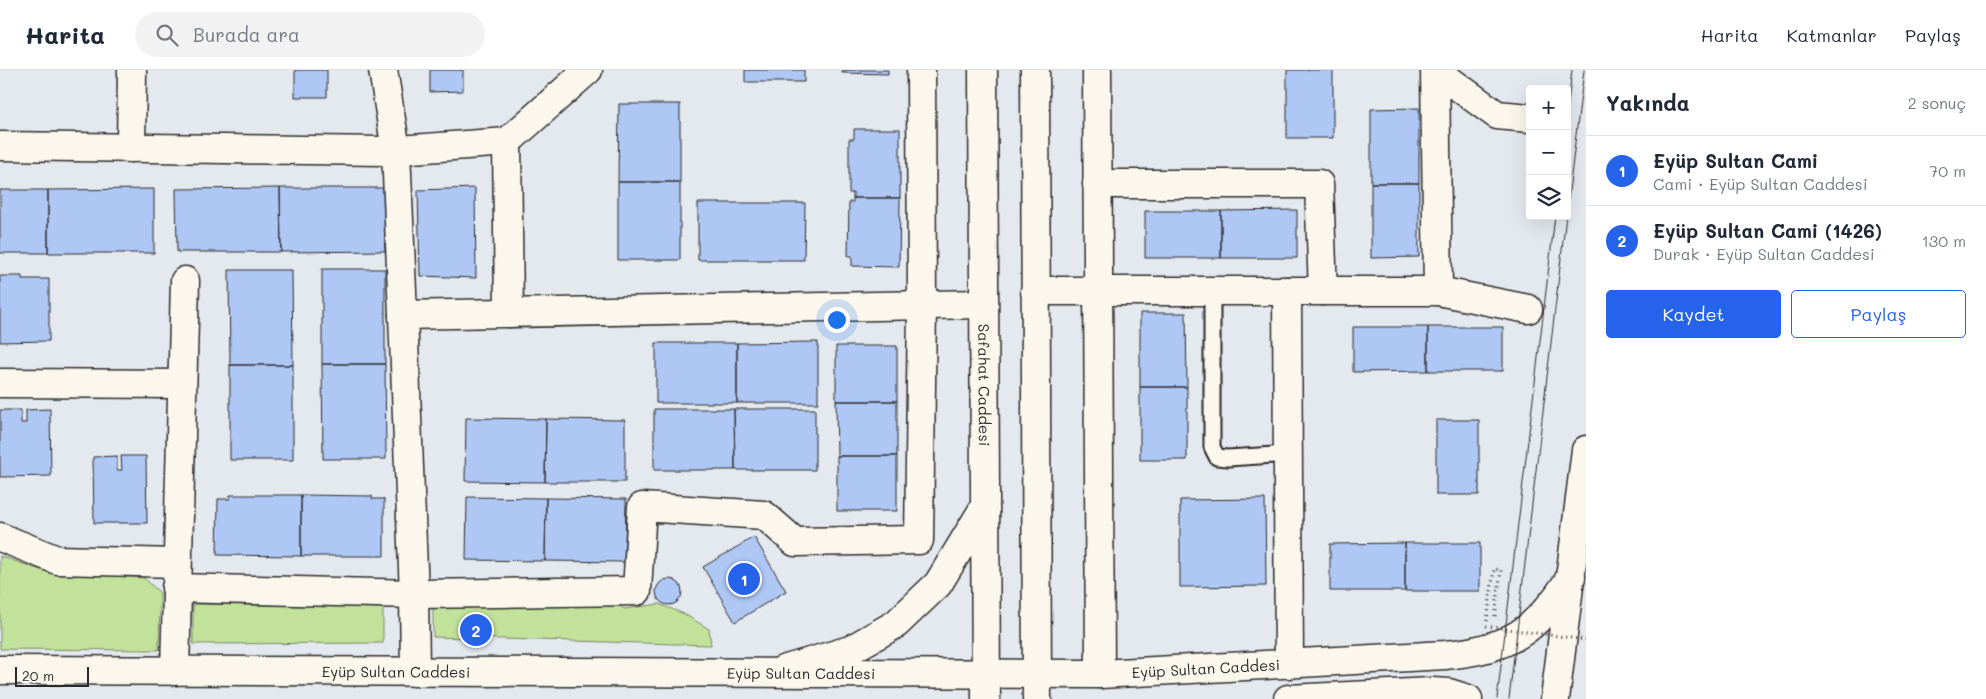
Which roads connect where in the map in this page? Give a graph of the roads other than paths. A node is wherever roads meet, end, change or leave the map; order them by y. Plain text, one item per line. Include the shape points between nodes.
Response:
1 (132, 70) edge
2 (383, 70) edge
3 (588, 70) edge
4 (921, 70) edge
5 (983, 70) edge
6 (1035, 70) edge
7 (1097, 70) edge
8 (1435, 70) edge
9 (1526, 118) edge
10 (507, 142) junction
11 (0, 146) edge
12 (131, 148) junction
13 (396, 150) junction
14 (1097, 184) junction
15 (185, 281) dead end
16 (1035, 291) junction
17 (1099, 291) junction
18 (1212, 291) junction
19 (1287, 291) junction
20 (1323, 291) junction
21 (1438, 291) junction
22 (983, 304) junction
23 (922, 306) junction
24 (1528, 308) dead end
25 (509, 314) junction
26 (403, 315) junction
27 (0, 383) edge
28 (182, 384) junction
29 (1586, 450) edge
30 (1289, 454) junction
31 (984, 508) junction
32 (0, 536) edge
33 (176, 575) junction
34 (1571, 577) junction
35 (414, 594) junction
36 (1289, 664) junction
37 (0, 670) edge
38 (174, 671) junction
39 (414, 672) junction
40 (772, 674) junction
41 (1100, 674) junction
42 (986, 686) edge
43 (1037, 687) edge
44 (1288, 699) edge
45 (1468, 699) edge
46 (1555, 699) edge

1 - 12 main road
2 - 13 main road
3 - 10 main road
4 - 23 main road
5 - 22 main road, Safahat Caddesi
6 - 16 main road
7 - 14 main road
8 - 9 main road via 1497,115
8 - 21 main road
10 - 13 main road
10 - 25 main road
11 - 12 main road
12 - 13 main road
13 - 26 main road
14 - 17 main road
14 - 20 main road via 1319,184
15 - 28 main road
16 - 17 main road
16 - 43 main road
17 - 18 main road
17 - 41 main road
18 - 19 main road
18 - 30 lane via 1212,448 1217,456 1228,458
19 - 20 main road
19 - 30 main road
20 - 21 main road
21 - 24 main road
22 - 23 main road
22 - 31 main road, Safahat Caddesi
23 - 25 main road
23 - 35 main road via 920,540 795,542 764,515 642,507 637,590
25 - 26 main road
26 - 35 main road
27 - 28 main road
28 - 33 main road
29 - 34 main road
30 - 36 main road
31 - 40 main road via 938,584 896,624 850,650
31 - 42 main road, Safahat Caddesi
32 - 33 main road via 57,560
33 - 35 main road
33 - 38 main road
34 - 36 main road, Eyüp Sultan Caddesi via 1540,619 1516,637 1497,645 1459,654
34 - 46 main road
35 - 39 main road
36 - 41 main road, Eyüp Sultan Caddesi
37 - 38 main road, Eyüp Sultan Caddesi
38 - 39 main road, Eyüp Sultan Caddesi
39 - 40 main road, Eyüp Sultan Caddesi
40 - 42 main road, Eyüp Sultan Caddesi
41 - 43 main road, Eyüp Sultan Caddesi
42 - 43 main road, Eyüp Sultan Caddesi
44 - 45 main road via 1432,692

